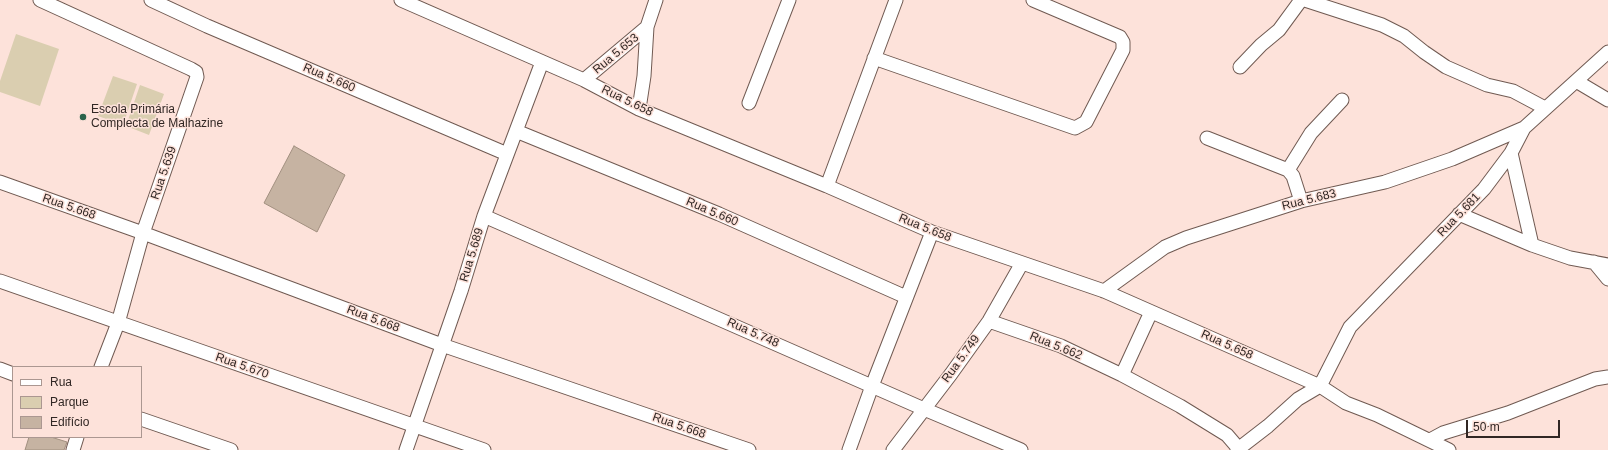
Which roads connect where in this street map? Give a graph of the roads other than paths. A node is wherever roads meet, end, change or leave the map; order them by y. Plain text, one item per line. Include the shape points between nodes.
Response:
1 (40, 0) edge
2 (151, 0) edge
3 (402, 0) edge
4 (656, 0) edge
5 (789, 0) edge
6 (896, 0) edge
7 (1033, 0) edge
8 (1301, 0) edge
9 (1305, 0) edge
10 (425, 4) edge
11 (647, 27) junction
12 (1608, 52) edge
13 (874, 58) junction
14 (542, 62) junction
15 (1240, 68) dead end
16 (584, 80) junction
17 (1576, 81) junction
18 (1342, 100) dead end
19 (1608, 100) edge
20 (749, 103) dead end
21 (1545, 108) junction
22 (639, 109) junction
23 (1524, 128) junction
24 (516, 131) junction
25 (1207, 138) dead end
26 (1511, 153) junction
27 (507, 154) junction
28 (1288, 170) junction
29 (0, 182) edge
30 (827, 186) junction
31 (1301, 200) junction
32 (1459, 214) junction
33 (484, 216) junction
34 (932, 232) junction
35 (143, 233) junction
36 (1532, 245) junction
37 (1594, 262) junction
38 (1022, 263) junction
39 (1608, 265) edge
40 (1608, 279) edge
41 (0, 281) edge
42 (1104, 291) junction
43 (906, 297) junction
44 (1152, 312) junction
45 (989, 321) junction
46 (118, 323) junction
47 (442, 344) junction
48 (101, 366) edge
49 (0, 369) edge
50 (12, 374) edge
51 (1122, 375) junction
52 (1608, 377) edge
53 (872, 386) junction
54 (1320, 386) junction
55 (924, 409) junction
56 (142, 419) edge
57 (414, 426) junction
58 (77, 438) edge
59 (1430, 440) junction
60 (73, 450) edge
61 (231, 450) edge
62 (406, 450) edge
63 (484, 450) edge
64 (749, 450) edge
65 (849, 450) edge
66 (893, 450) edge
67 (1021, 450) edge
68 (1238, 450) edge
69 (1449, 450) edge

1 - 35 street, Rua 5.639 via 196,72 197,77
2 - 27 street, Rua 5.660
3 - 10 street, Rua 5.658
4 - 11 street, Rua 5.653
5 - 20 street
6 - 13 street
7 - 13 street via 1120,37 1123,42 1123,50 1086,122 1075,128
8 - 15 street via 1279,30
9 - 21 street via 1382,25 1404,36 1424,52 1464,76 1487,86 1513,91
10 - 14 street, Rua 5.658
11 - 16 street, Rua 5.653
11 - 22 street, Rua 5.653
12 - 17 street, Rua 5.681
13 - 30 street
14 - 16 street, Rua 5.658
14 - 24 street, Rua 5.689
16 - 22 street, Rua 5.658
17 - 19 street
17 - 21 street, Rua 5.681
18 - 28 street via 1311,133
21 - 23 street, Rua 5.681
22 - 30 street, Rua 5.658
23 - 26 street, Rua 5.681
23 - 31 street, Rua 5.683 via 1452,159 1385,182
24 - 27 street, Rua 5.689
24 - 43 street, Rua 5.660 via 719,214
25 - 28 street
26 - 32 street, Rua 5.681 via 1484,189
26 - 36 street
27 - 33 street, Rua 5.689
28 - 31 street
29 - 35 street, Rua 5.668
30 - 34 street, Rua 5.658
31 - 42 street, Rua 5.683 via 1208,229 1165,247
32 - 36 street
32 - 54 street, Rua 5.681 via 1350,327
33 - 47 street, Rua 5.689
33 - 53 street, Rua 5.748
34 - 38 street, Rua 5.658
34 - 43 street
35 - 46 street
35 - 47 street, Rua 5.668
36 - 37 street via 1570,258
37 - 39 street
37 - 40 street
38 - 42 street, Rua 5.658
38 - 45 street, Rua 5.749
41 - 46 street, Rua 5.670
42 - 44 street, Rua 5.658
43 - 53 street
44 - 51 street
44 - 54 street, Rua 5.658
45 - 51 street, Rua 5.662 via 1061,346
45 - 55 street, Rua 5.749
46 - 48 street
46 - 57 street, Rua 5.670
47 - 57 street, Rua 5.689
47 - 64 street, Rua 5.668
49 - 50 street
51 - 68 street, Rua 5.662 via 1227,435
52 - 59 street via 1595,379 1514,411 1443,433
53 - 55 street, Rua 5.748
53 - 65 street
54 - 59 street, Rua 5.658 via 1346,403
54 - 68 street via 1298,399
55 - 66 street, Rua 5.749
55 - 67 street, Rua 5.748
56 - 61 street
57 - 62 street, Rua 5.689
57 - 63 street, Rua 5.670
58 - 60 street
59 - 69 street, Rua 5.658

